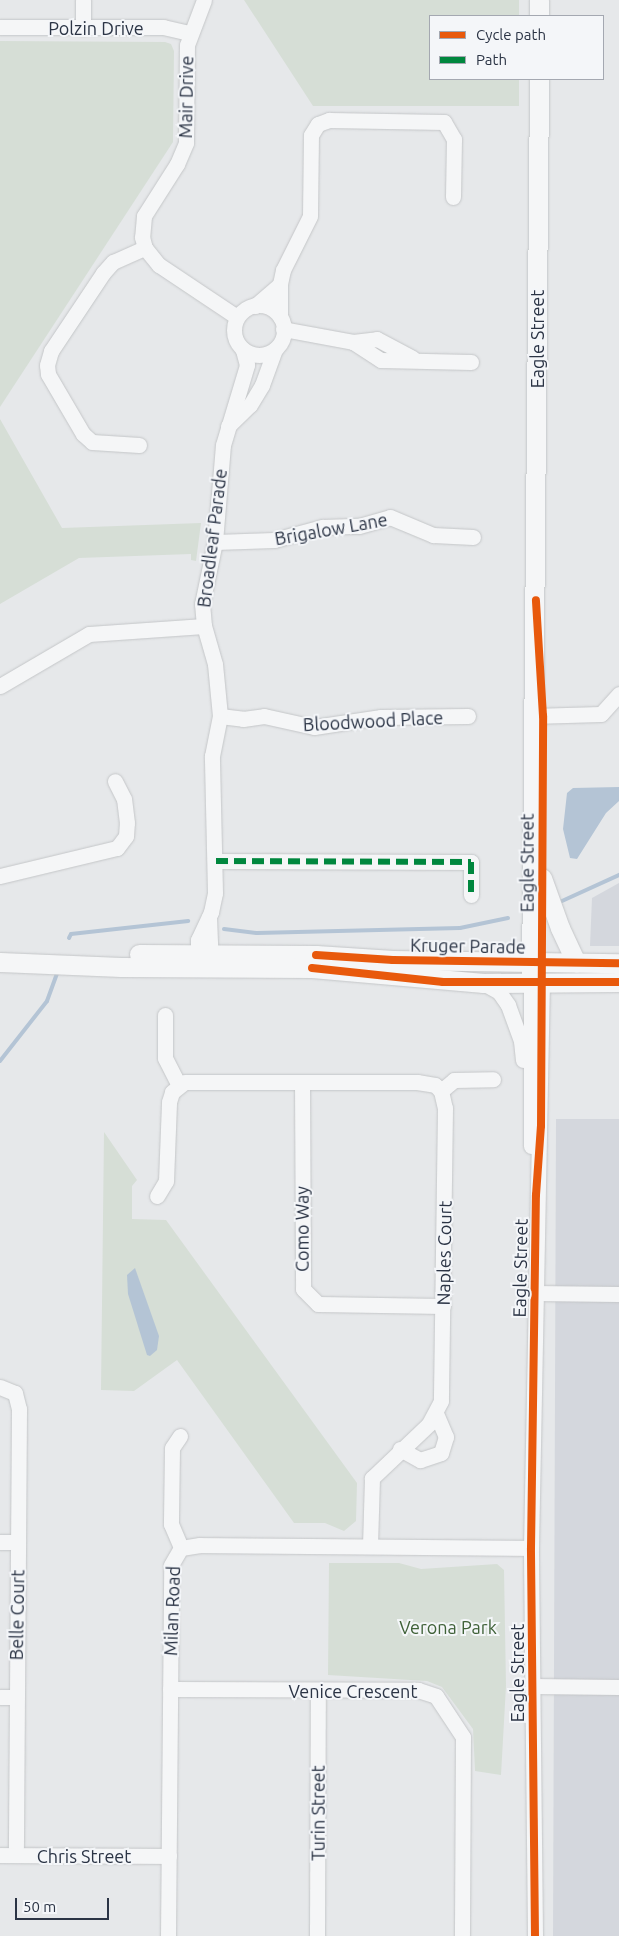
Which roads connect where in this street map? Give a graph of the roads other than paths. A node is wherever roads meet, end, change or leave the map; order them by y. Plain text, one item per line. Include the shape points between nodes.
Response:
1 (83, 0) edge
2 (204, 0) edge
3 (539, 0) edge
4 (539, 15) edge
5 (0, 27) edge
6 (83, 28) junction
7 (190, 33) junction
8 (539, 80) edge
9 (453, 198) dead end
10 (145, 248) junction
11 (280, 284) junction
12 (255, 306) junction
13 (237, 317) junction
14 (282, 323) junction
15 (275, 349) junction
16 (243, 350) junction
17 (471, 362) dead end
18 (228, 426) junction
19 (139, 445) dead end
20 (473, 537) dead end
21 (215, 542) junction
22 (204, 626) junction
23 (0, 686) edge
24 (619, 694) edge
25 (220, 716) junction
26 (468, 716) dead end
27 (538, 716) junction
28 (115, 781) dead end
29 (216, 861) junction
30 (0, 876) edge
31 (542, 878) junction
32 (471, 895) dead end
33 (205, 961) junction
34 (0, 962) edge
35 (537, 962) junction
36 (576, 963) junction
37 (619, 964) edge
38 (536, 982) junction
39 (619, 982) edge
40 (483, 983) junction
41 (165, 1015) dead end
42 (493, 1079) dead end
43 (302, 1082) junction
44 (179, 1085) junction
45 (441, 1091) junction
46 (530, 1098) junction
47 (536, 1195) junction
48 (158, 1196) dead end
49 (534, 1293) junction
50 (619, 1294) edge
51 (443, 1306) junction
52 (0, 1387) edge
53 (436, 1414) junction
54 (180, 1436) dead end
55 (400, 1449) junction
56 (0, 1542) edge
57 (18, 1542) junction
58 (370, 1546) junction
59 (181, 1548) junction
60 (530, 1548) junction
61 (532, 1686) junction
62 (619, 1687) edge
63 (170, 1689) junction
64 (318, 1690) junction
65 (0, 1697) edge
66 (16, 1697) junction
67 (0, 1855) edge
68 (16, 1855) junction
69 (169, 1856) junction
70 (168, 1936) edge
71 (317, 1936) edge
72 (462, 1936) edge
73 (535, 1936) edge

1 - 6 street
2 - 7 street, Mair Drive
3 - 4 street
5 - 6 street, Polzin Drive
6 - 7 street, Polzin Drive via 163,27
7 - 10 street, Mair Drive via 186,143 177,164 144,216
8 - 27 street, Eagle Street
9 - 11 street via 454,139 444,122 322,121 311,135 310,216 286,262
10 - 13 street via 159,265
10 - 19 street via 113,262 103,273 51,351 47,365 48,374 83,434 92,442
11 - 12 street
11 - 14 street
12 - 13 street
12 - 14 street via 267,307
13 - 16 street via 234,334
14 - 15 street via 282,340
14 - 17 street via 353,342 381,360 397,362 412,358
15 - 16 street via 259,356
15 - 18 street via 262,385 250,405
16 - 18 street, Broadleaf Parade via 247,365
18 - 21 street, Broadleaf Parade via 220,464
20 - 21 street, Brigalow Lane via 433,535 390,517 359,526 322,527 274,540
21 - 22 street, Broadleaf Parade via 202,604
22 - 23 street via 90,634
22 - 25 street, Broadleaf Parade via 215,664
24 - 27 street via 601,714
25 - 26 street, Bloodwood Place via 244,719 264,716 314,727 381,717
25 - 29 street, Broadleaf Parade via 212,756
27 - 31 street, Eagle Street
27 - 35 street, Eagle Street
28 - 30 street via 124,799 127,823 126,836 117,848
29 - 32 street via 471,862
29 - 33 street, Broadleaf Parade via 215,893 209,918 198,940
31 - 35 street, Eagle Street
31 - 36 street
33 - 34 street, Kruger Parade via 69,966 50,962
33 - 35 street, Kruger Parade
33 - 40 street, Kruger Parade
35 - 36 street, Kruger Parade
35 - 38 street, Eagle Street
36 - 37 street, Kruger Parade
38 - 39 street, Kruger Parade
38 - 40 street, Kruger Parade
38 - 46 street, Eagle Street
38 - 47 street, Eagle Street via 541,1126
40 - 46 street via 499,992 508,1005 521,1041
41 - 44 street via 165,1058
42 - 45 street via 454,1080
43 - 44 street via 196,1081
43 - 45 street via 426,1082
43 - 51 street, Como Way via 303,1288 318,1304
44 - 48 street via 169,1102 166,1181
45 - 51 street, Naples Court via 445,1108
46 - 47 street, Eagle Street via 532,1176
47 - 49 street, Eagle Street
49 - 50 street
49 - 60 street, Eagle Street
51 - 53 street, Naples Court via 443,1382
52 - 57 street, Belle Court via 16,1393 19,1409
53 - 55 street
53 - 55 street via 446,1437 442,1453 420,1460
54 - 59 street via 172,1448 171,1524
55 - 58 street via 372,1478
56 - 57 street
57 - 66 street, Belle Court
58 - 59 street, Milan Road via 200,1544
58 - 60 street, Milan Road
59 - 63 street, Milan Road via 171,1565
60 - 61 street, Eagle Street
61 - 62 street
61 - 73 street, Eagle Street
63 - 64 street, Venice Crescent
63 - 69 street, Milan Road
64 - 71 street, Turin Street
64 - 72 street, Venice Crescent via 428,1691 442,1702 460,1728 464,1747
65 - 66 street
66 - 68 street, Belle Court
67 - 68 street, Chris Street
68 - 69 street, Chris Street
69 - 70 street, Milan Road

